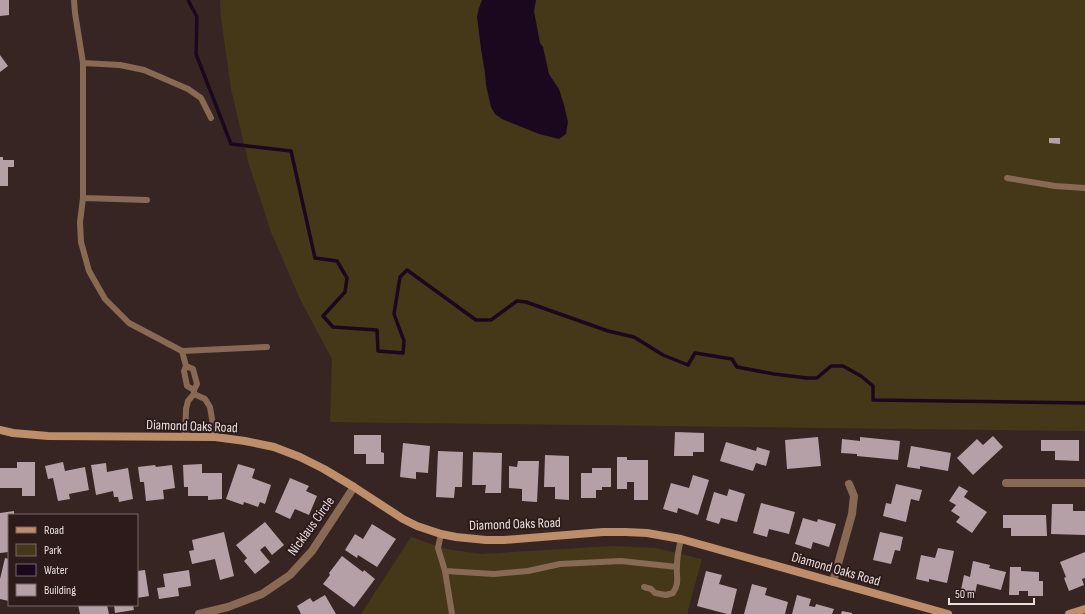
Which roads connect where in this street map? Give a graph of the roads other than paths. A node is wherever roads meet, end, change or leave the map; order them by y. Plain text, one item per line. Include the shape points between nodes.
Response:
1 (74, 0) edge
2 (83, 63) junction
3 (211, 118) dead end
4 (1007, 178) dead end
5 (1085, 188) edge
6 (83, 198) junction
7 (146, 200) dead end
8 (267, 347) dead end
9 (182, 351) junction
10 (186, 366) junction
11 (194, 392) junction
12 (0, 430) edge
13 (185, 437) junction
14 (215, 437) junction
15 (1006, 483) dead end
16 (1085, 483) edge
17 (850, 484) dead end
18 (354, 487) junction
19 (441, 534) junction
20 (681, 539) junction
21 (677, 567) junction
22 (445, 571) junction
23 (833, 582) junction
24 (644, 587) dead end
25 (1085, 609) edge
26 (199, 614) edge
27 (452, 614) edge
28 (948, 614) edge
29 (1069, 614) edge

1 - 2 lane
2 - 3 lane via 120,65 144,70 166,79 201,98
2 - 6 lane
4 - 5 lane
6 - 7 lane
6 - 9 lane via 81,242 89,271 105,299 129,323
8 - 9 lane
9 - 10 lane
10 - 11 lane via 184,371 187,386
10 - 11 lane via 193,369 197,384
11 - 13 lane via 186,409
11 - 14 lane via 205,399 210,407
12 - 13 street, Diamond Oaks Road via 48,436
13 - 14 street, Diamond Oaks Road
14 - 18 street, Diamond Oaks Road via 274,447 324,469
15 - 16 street
17 - 23 street via 854,496 852,514
18 - 19 street, Diamond Oaks Road via 403,519
18 - 26 street, Nicklaus Circle via 312,551 290,575 262,594 228,607
19 - 20 street, Diamond Oaks Road via 492,540 626,532
19 - 22 lane via 438,548
20 - 21 lane
20 - 23 street, Diamond Oaks Road
21 - 22 lane via 621,561 560,564 528,571 494,574
21 - 24 lane via 678,586 673,593 655,593
22 - 27 lane
23 - 28 street, Diamond Oaks Road
25 - 29 street

